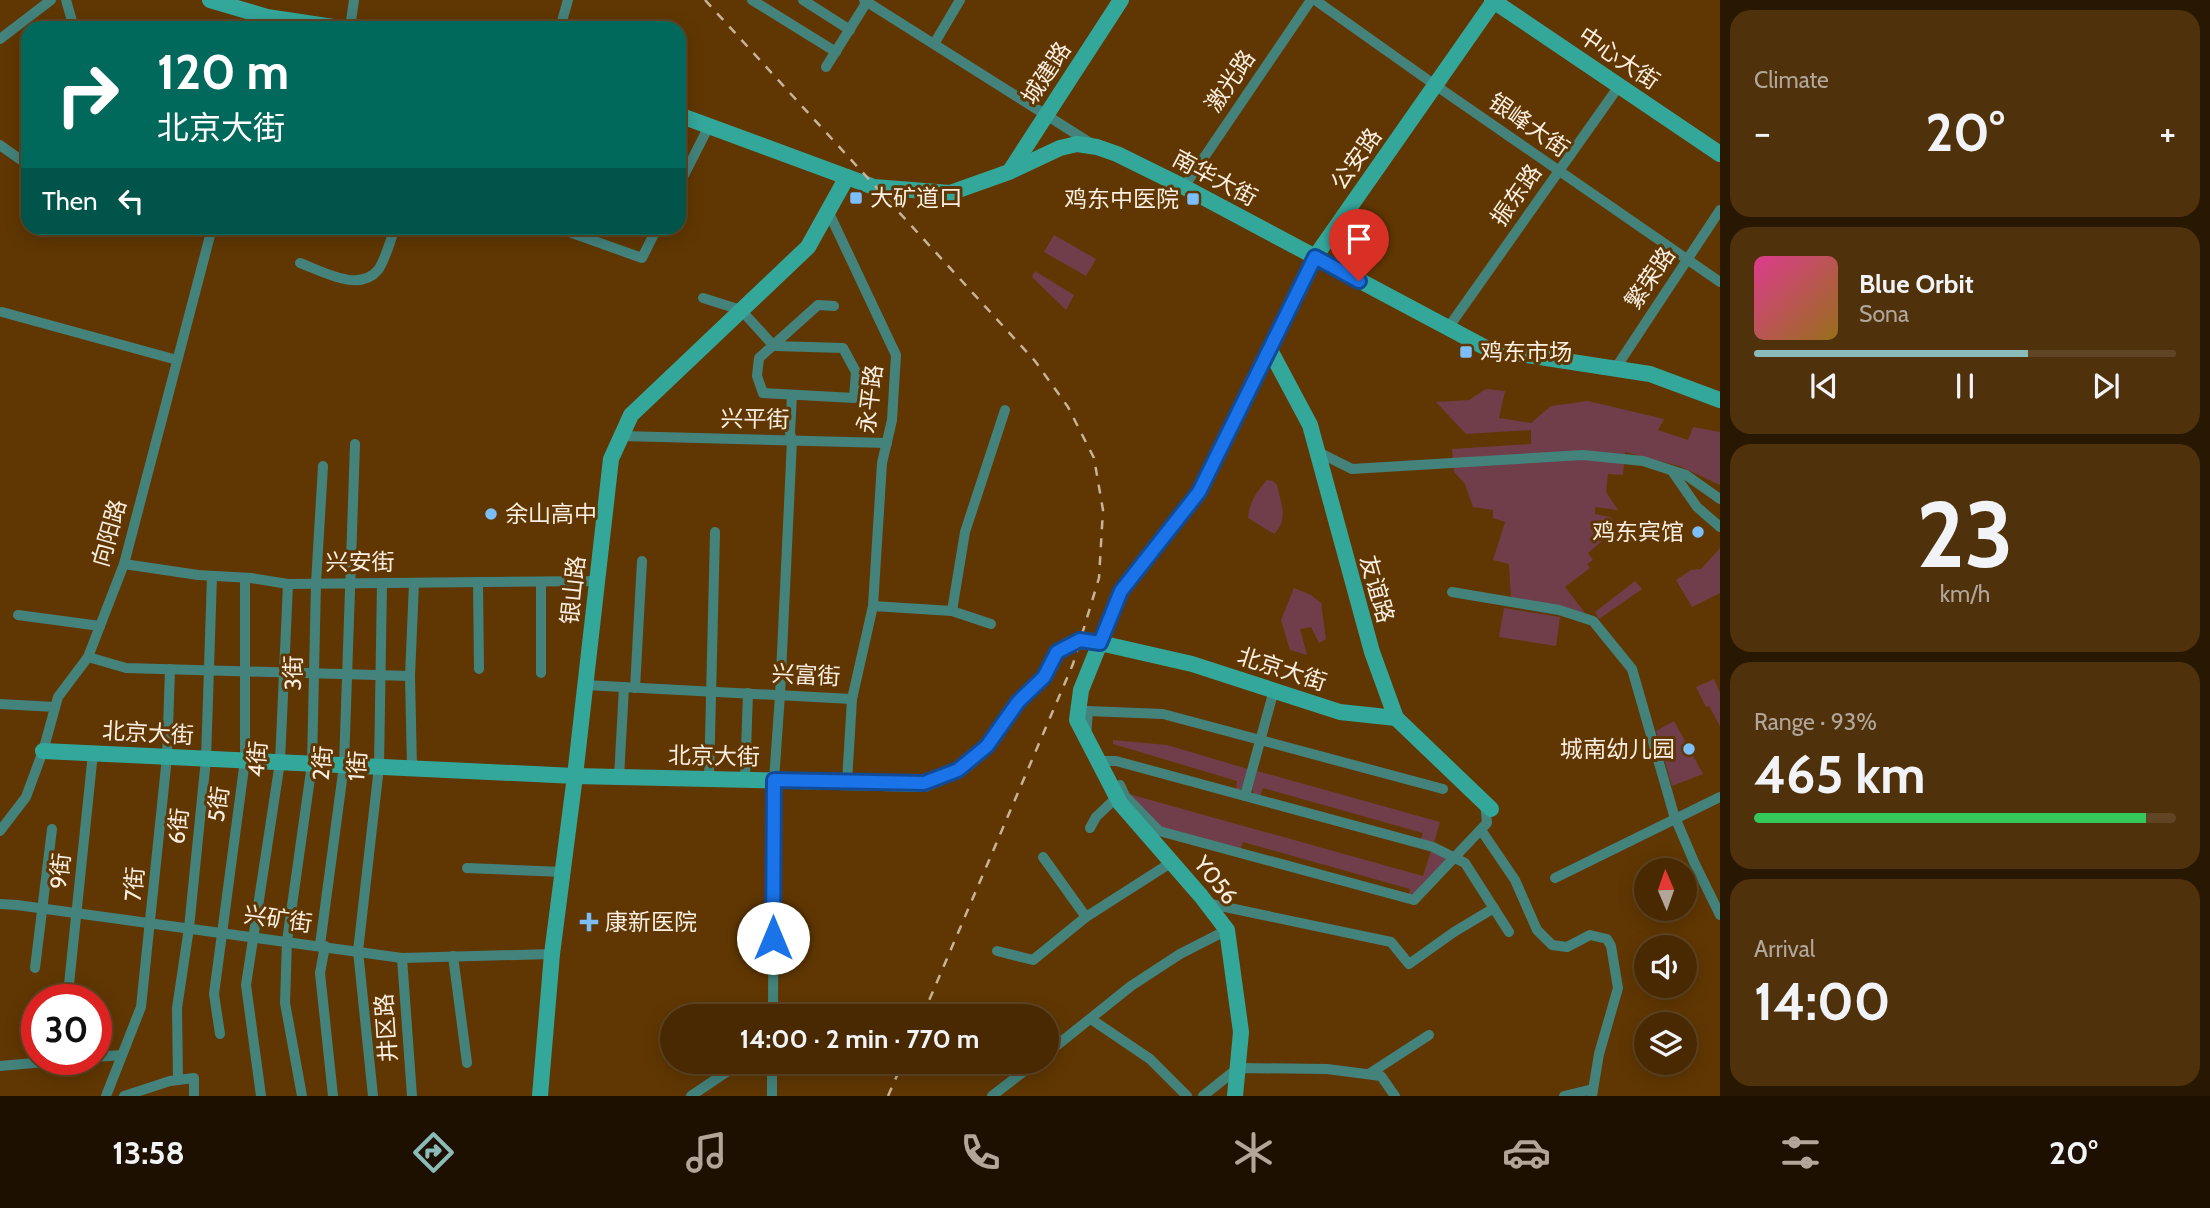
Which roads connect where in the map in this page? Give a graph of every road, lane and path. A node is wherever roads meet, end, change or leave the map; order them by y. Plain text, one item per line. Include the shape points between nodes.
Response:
1 (51, 0) edge
2 (66, 0) edge
3 (211, 0) edge
4 (354, 0) edge
5 (568, 0) edge
6 (752, 0) edge
7 (803, 0) edge
8 (960, 0) edge
9 (1121, 0) edge
10 (1313, 0) edge
11 (1493, 0) edge
12 (866, 1) edge
13 (24, 21) edge
14 (72, 21) edge
15 (261, 21) edge
16 (351, 21) edge
17 (562, 21) edge
18 (21, 23) edge
19 (850, 30) junction
20 (0, 39) edge
21 (934, 44) junction
22 (836, 52) junction
23 (826, 67) dead end
24 (1435, 85) junction
25 (1619, 86) junction
26 (1047, 114) junction
27 (686, 118) edge
28 (709, 126) junction
29 (0, 145) edge
30 (1097, 147) junction
31 (1720, 154) edge
32 (21, 160) edge
33 (686, 171) edge
34 (1559, 171) junction
35 (1009, 172) junction
36 (847, 177) junction
37 (1184, 187) junction
38 (1720, 210) edge
39 (828, 211) junction
40 (210, 235) edge
41 (391, 235) edge
42 (578, 235) edge
43 (654, 235) edge
44 (1315, 257) junction
45 (1687, 260) junction
46 (300, 263) dead end
47 (1720, 282) edge
48 (703, 298) dead end
49 (834, 306) dead end
50 (741, 310) junction
51 (2, 312) dead end
52 (1448, 328) junction
53 (774, 345) junction
54 (1270, 350) junction
55 (177, 360) junction
56 (1615, 369) junction
57 (792, 395) junction
58 (1720, 400) edge
59 (1004, 410) dead end
60 (622, 436) junction
61 (792, 440) junction
62 (887, 443) junction
63 (355, 444) dead end
64 (1316, 451) junction
65 (323, 466) dead end
66 (1672, 471) junction
67 (1720, 499) edge
68 (1720, 527) edge
69 (715, 532) dead end
70 (642, 561) dead end
71 (124, 564) junction
72 (212, 576) junction
73 (245, 578) junction
74 (597, 581) junction
75 (478, 582) junction
76 (541, 582) junction
77 (316, 583) junction
78 (351, 583) junction
79 (382, 583) junction
80 (414, 583) junction
81 (288, 584) junction
82 (1452, 592) dead end
83 (873, 606) junction
84 (952, 611) junction
85 (18, 615) dead end
86 (991, 624) dead end
87 (100, 626) junction
88 (1100, 643) junction
89 (88, 657) junction
90 (170, 669) junction
91 (479, 669) dead end
92 (209, 671) junction
93 (245, 672) junction
94 (283, 673) junction
95 (541, 673) dead end
96 (314, 674) junction
97 (348, 675) junction
98 (380, 675) junction
99 (410, 676) junction
100 (585, 685) junction
101 (630, 687) junction
102 (1274, 690) junction
103 (711, 692) junction
104 (748, 694) junction
105 (780, 695) junction
106 (852, 699) junction
107 (0, 704) edge
108 (55, 707) junction
109 (1396, 718) junction
110 (1077, 720) joint
111 (1086, 736) junction
112 (1261, 740) junction
113 (43, 751) junction
114 (93, 753) junction
115 (167, 757) junction
116 (206, 759) junction
117 (245, 760) junction
118 (1103, 761) junction
119 (280, 762) junction
120 (312, 764) junction
121 (344, 765) junction
122 (379, 767) junction
123 (412, 768) junction
124 (575, 776) junction
125 (619, 777) junction
126 (709, 779) junction
127 (745, 780) junction
128 (774, 780) junction
129 (846, 782) junction
130 (1443, 789) dead end
131 (1245, 796) junction
132 (1118, 797) junction
133 (1720, 797) edge
134 (1488, 806) joint
135 (1676, 819) junction
136 (1090, 828) dead end
137 (52, 829) dead end
138 (1481, 830) junction
139 (0, 831) edge
140 (1454, 856) junction
141 (1042, 857) dead end
142 (1172, 862) junction
143 (467, 868) dead end
144 (563, 872) junction
145 (1555, 878) dead end
146 (1206, 903) junction
147 (0, 904) edge
148 (43, 908) junction
149 (1494, 908) junction
150 (77, 913) junction
151 (1720, 915) edge
152 (1086, 917) junction
153 (151, 923) junction
154 (189, 928) junction
155 (1227, 930) junction
156 (222, 932) junction
157 (1509, 932) dead end
158 (255, 937) junction
159 (288, 941) junction
160 (323, 946) junction
161 (358, 951) junction
162 (997, 951) dead end
163 (552, 954) junction
164 (453, 956) junction
165 (402, 958) junction
166 (35, 968) dead end
167 (69, 984) edge
168 (773, 1004) edge
169 (1091, 1020) junction
170 (220, 1034) dead end
171 (1429, 1035) dead end
172 (1059, 1044) edge
173 (122, 1055) junction
174 (112, 1056) edge
175 (467, 1062) dead end
176 (21, 1064) edge
177 (0, 1066) edge
178 (1238, 1068) junction
179 (722, 1074) edge
180 (771, 1074) edge
181 (1021, 1074) edge
182 (1369, 1074) junction
183 (178, 1080) junction
184 (1593, 1093) edge
185 (995, 1095) edge
186 (106, 1096) edge
187 (124, 1096) edge
188 (194, 1096) edge
189 (261, 1096) edge
190 (302, 1096) edge
191 (334, 1096) edge
192 (373, 1096) edge
193 (412, 1096) edge
194 (540, 1096) edge
195 (691, 1096) edge
196 (772, 1096) edge
197 (1187, 1096) edge
198 (1203, 1096) edge
199 (1235, 1096) edge
200 (1395, 1096) edge
201 (1564, 1096) edge

1 - 13 street
2 - 14 street
3 - 15 street
4 - 16 street
5 - 17 street
6 - 22 street
7 - 19 street
8 - 21 street
9 - 26 street, 城建路
10 - 24 street, 银峰大街
10 - 37 street, 激光路
11 - 24 street, 公安路
11 - 25 street, 中心大街
12 - 19 street
12 - 21 street
18 - 20 street
19 - 22 street
21 - 26 street
22 - 23 street
24 - 34 street, 银峰大街
24 - 44 street, 公安路
25 - 31 street, 中心大街
25 - 34 street, 振东路
26 - 30 street
26 - 35 street, 城建路
27 - 28 street, 南华大街
28 - 33 street
28 - 36 street, 南华大街
29 - 32 street
30 - 35 street, 南华大街 via 1077,144 1060,148
30 - 37 street, 南华大街
34 - 45 street, 银峰大街
34 - 52 street, 振东路
35 - 36 street, 南华大街 via 950,192 874,187
36 - 39 street, 银山路
37 - 44 street, 南华大街
38 - 45 street, 繁荣路
39 - 50 street, 银山路 via 808,247
39 - 62 street, 永平路 via 896,355
40 - 55 street, 向阳路
41 - 46 street via 379,269 365,280 351,281
42 - 43 street via 642,258
44 - 52 street, 南华大街
44 - 54 street, 公安路
45 - 47 street, 银峰大街
45 - 56 street, 繁荣路
48 - 50 street
49 - 53 street via 818,305
50 - 53 street
50 - 60 street, 银山路 via 634,412
51 - 55 street
52 - 56 street, 南华大街 via 1489,349
53 - 57 street via 759,358 757,376 763,393
53 - 57 street via 843,348 856,372 854,398
54 - 64 street, 友谊路 via 1310,425
54 - 88 street, 公安路 via 1199,492 1121,591
55 - 71 street, 向阳路
56 - 58 street, 南华大街 via 1650,374
57 - 61 street
59 - 84 street via 965,531
60 - 61 street, 兴平街
60 - 74 street, 银山路 via 611,459
61 - 62 street, 兴平街
61 - 105 street
62 - 83 street, 永平路
63 - 78 street, 2街
64 - 66 street via 1352,469 1583,454 1643,461
64 - 109 street, 友谊路 via 1372,652
65 - 77 street, 3街
66 - 67 street via 1686,475
66 - 68 street via 1697,507
69 - 103 street
70 - 101 street
71 - 72 street, 兴安街
71 - 87 street, 向阳路
72 - 73 street, 兴安街
72 - 92 street, 6街
73 - 81 street, 兴安街
73 - 93 street, 5街
74 - 76 street, 兴安街
74 - 100 street, 银山路
75 - 76 street, 兴安街
75 - 80 street, 兴安街
75 - 91 street
76 - 95 street
77 - 78 street, 兴安街
77 - 81 street, 兴安街
77 - 96 street, 3街
78 - 79 street, 兴安街
78 - 97 street, 2街
79 - 80 street, 兴安街
79 - 98 street, 1街
80 - 99 street
81 - 94 street, 4街
82 - 135 street via 1559,610 1593,621 1632,669
83 - 84 street
83 - 106 street, 兴富街
84 - 86 street
85 - 87 street
87 - 89 street, 向阳路
88 - 102 street, 北京大街 via 1192,664
88 - 110 street, 公安路 via 1081,690
88 - 129 street, 北京大街 via 1080,640 1057,652 1044,677 1018,702 987,746 958,770 924,783
89 - 90 street via 126,668
89 - 108 street, 向阳路
90 - 92 street
90 - 115 street, 7街
92 - 93 street
92 - 116 street, 6街
93 - 94 street
93 - 117 street, 5街
94 - 96 street
94 - 119 street, 4街
96 - 97 street
96 - 120 street, 3街
97 - 98 street
97 - 121 street, 2街
98 - 99 street
98 - 122 street, 1街
99 - 123 street
100 - 101 street, 兴富街
100 - 124 street, 银山路
101 - 103 street, 兴富街
101 - 125 street
102 - 109 street, 北京大街 via 1339,712
102 - 112 street
103 - 104 street, 兴富街
103 - 126 street
104 - 105 street, 兴富街
104 - 127 street
105 - 106 street, 兴富街
105 - 128 street
106 - 129 street
107 - 108 street
108 - 113 street, 向阳路
109 - 134 street, 友谊路
110 - 111 street, Y056 / Y056
111 - 112 street via 1088,711 1163,714
111 - 118 street, Y056 / Y056
112 - 130 street
112 - 131 street
113 - 114 street, 北京大街
113 - 139 street, 向阳路 via 26,797
114 - 115 street, 北京大街
114 - 150 street, 9街
115 - 116 street, 北京大街
115 - 153 street, 7街
116 - 117 street, 北京大街
116 - 154 street, 6街
117 - 119 street, 北京大街
117 - 156 street, 5街
118 - 131 street
118 - 132 street, Y056 / Y056
118 - 140 street via 1125,796 1159,831 1388,893 1414,900
119 - 120 street, 北京大街
119 - 158 street, 4街
120 - 121 street, 北京大街
120 - 159 street, 3街
121 - 122 street, 北京大街
121 - 160 street, 2街
122 - 123 street, 北京大街
122 - 161 street, 1街
123 - 124 street, 北京大街
124 - 125 street, 北京大街
124 - 144 street, 银山路
125 - 126 street, 北京大街
126 - 127 street, 北京大街
127 - 128 street, 北京大街
128 - 129 street, 北京大街
128 - 168 street
131 - 140 street
132 - 136 street
132 - 142 street, Y056 / Y056
133 - 135 street
134 - 138 street via 1487,823
135 - 145 street
135 - 151 street
137 - 148 street
138 - 140 street
138 - 184 street via 1515,880 1537,930 1552,945 1567,947 1590,934 1607,939 1611,946 1618,988
140 - 149 street via 1465,863
141 - 152 street
142 - 146 street, Y056 / Y056
142 - 152 street
143 - 144 street
144 - 163 street, 银山路
146 - 149 street via 1391,942 1409,964
146 - 155 street, Y056 / Y056
147 - 148 street, 兴矿街
148 - 150 street, 兴矿街
148 - 166 street
149 - 157 street
150 - 153 street, 兴矿街
150 - 167 street, 9街
152 - 162 street via 1033,960
153 - 154 street, 兴矿街
153 - 173 street, 7街 via 141,1007
154 - 156 street, 兴矿街
154 - 183 street, 6街 via 177,1008
155 - 169 street via 1131,986
155 - 178 street, Y056 / Y056 via 1241,1032
156 - 158 street, 兴矿街
156 - 170 street, 5街 via 214,994
158 - 159 street, 兴矿街
158 - 189 street, 4街 via 246,985
159 - 160 street, 兴矿街
159 - 190 street, 3街 via 285,1003
160 - 161 street, 兴矿街
160 - 191 street, 2街 via 320,974
161 - 165 street, 兴矿街
161 - 192 street, 1街
163 - 164 street, 兴矿街
163 - 194 street, 银山路
164 - 165 street, 兴矿街
164 - 175 street
165 - 193 street, 井区路
169 - 172 street
169 - 197 street via 1150,1059
171 - 182 street
173 - 174 street
173 - 186 street, 7街
176 - 177 street
178 - 182 street
178 - 198 street
178 - 199 street, Y056 / Y056
179 - 195 street
180 - 196 street
181 - 185 street
182 - 200 street via 1381,1076
183 - 187 street
183 - 188 street via 194,1077
184 - 201 street

